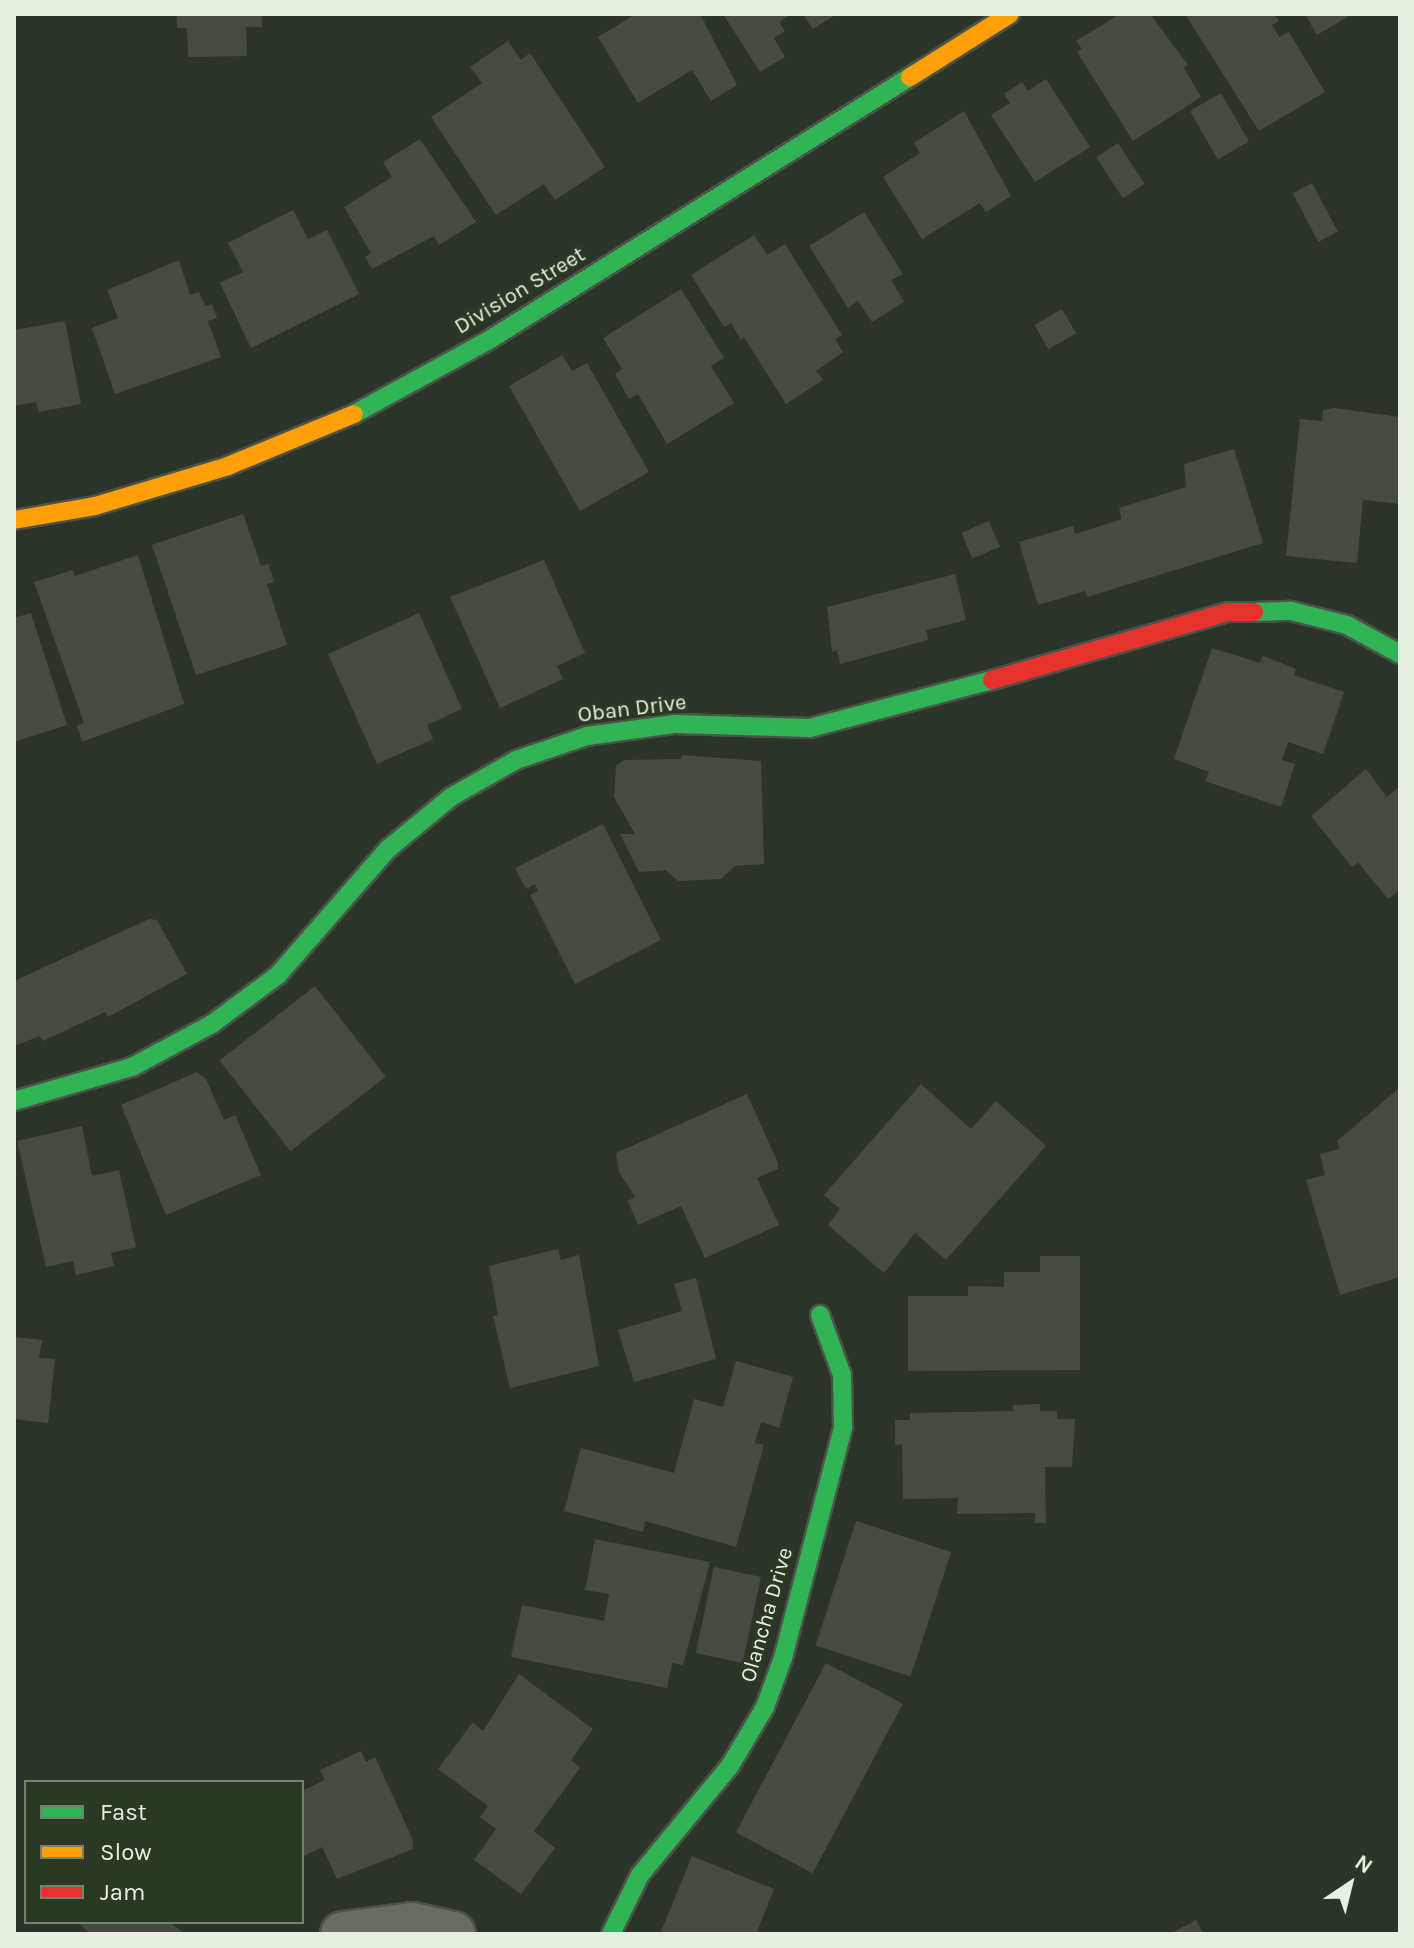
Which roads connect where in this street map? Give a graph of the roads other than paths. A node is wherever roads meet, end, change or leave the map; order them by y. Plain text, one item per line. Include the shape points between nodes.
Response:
1 (983, 21) edge
2 (14, 520) edge
3 (1400, 654) edge
4 (14, 1101) edge
5 (820, 1315) dead end
6 (343, 1934) edge
7 (453, 1934) edge
8 (611, 1934) edge

1 - 2 street, Division Street via 489,340 357,413 228,466 95,506
3 - 4 street, Oban Drive via 1347,625 1291,611 1227,612 823,725 675,724 587,736 516,760 451,797 388,849 278,975 212,1024 132,1067
5 - 8 street, Olancha Drive via 842,1375 843,1427 783,1658 765,1707 730,1766 640,1875
6 - 7 street via 412,1925

